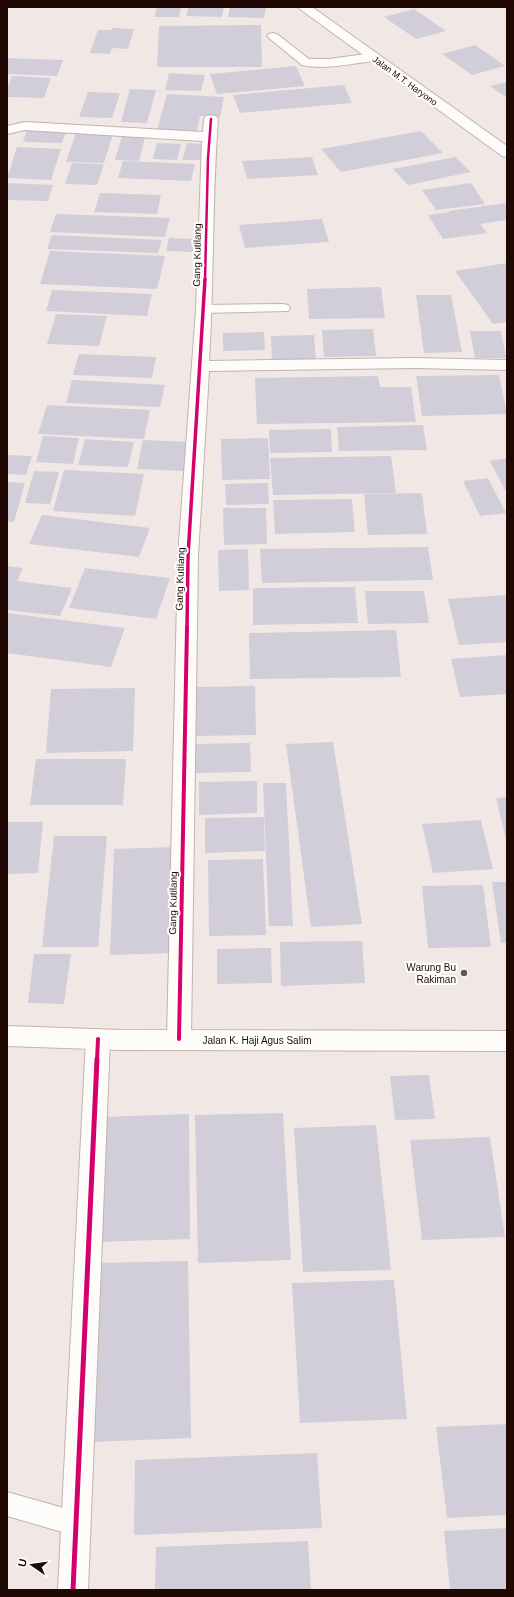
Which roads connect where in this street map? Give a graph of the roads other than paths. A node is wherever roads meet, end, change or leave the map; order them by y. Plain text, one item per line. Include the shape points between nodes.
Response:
1 (304, 7) edge
2 (273, 36) dead end
3 (373, 57) junction
4 (7, 130) edge
5 (507, 153) edge
6 (282, 308) dead end
7 (204, 309) junction
8 (507, 365) edge
9 (201, 366) junction
10 (7, 1036) edge
11 (98, 1039) junction
12 (179, 1040) junction
13 (507, 1041) edge
14 (7, 1504) edge
15 (76, 1523) junction
16 (73, 1590) edge

1 - 3 street, Jalan M.T. Haryono
2 - 3 lane via 306,62 329,63
3 - 5 street, Jalan M.T. Haryono
4 - 7 street, Gang Kutilang via 25,126 210,128
6 - 7 lane
7 - 9 street, Gang Kutilang
8 - 9 street via 415,363
9 - 12 street, Gang Kutilang via 188,556
10 - 11 street, Jalan K. Haji Agus Salim
11 - 12 street, Jalan K. Haji Agus Salim
11 - 15 street
12 - 13 street, Jalan K. Haji Agus Salim
14 - 15 lane
15 - 16 street

